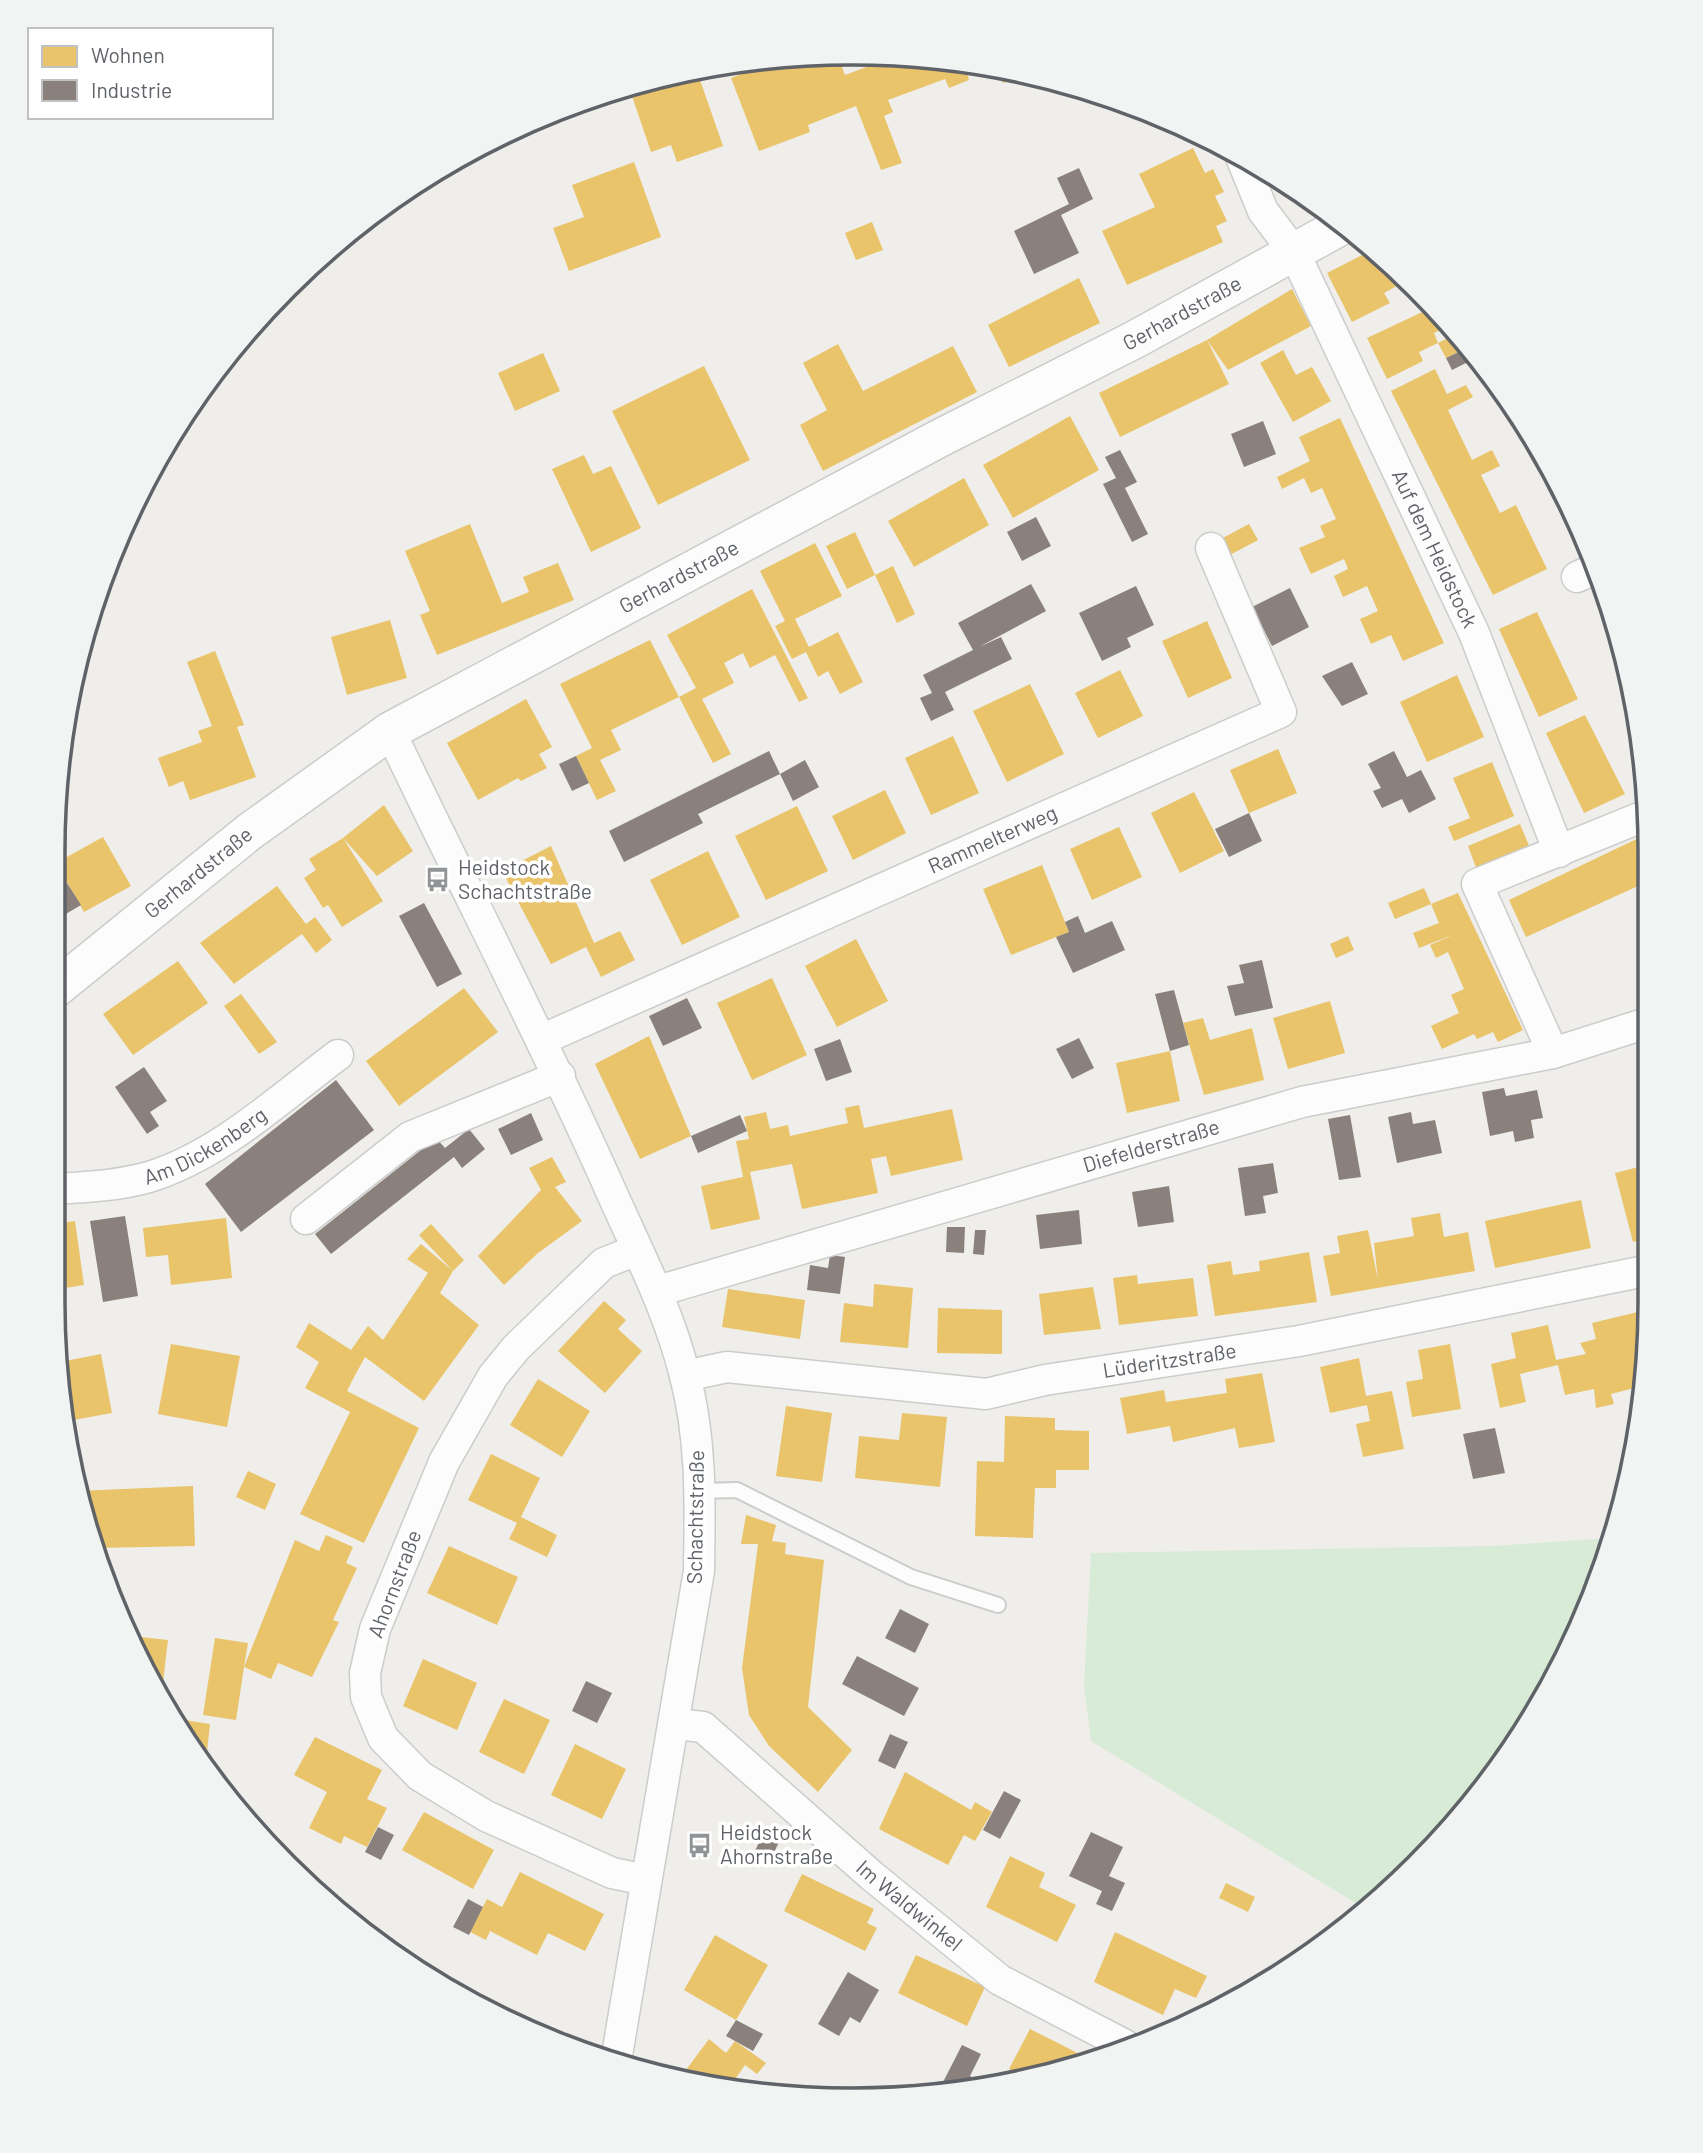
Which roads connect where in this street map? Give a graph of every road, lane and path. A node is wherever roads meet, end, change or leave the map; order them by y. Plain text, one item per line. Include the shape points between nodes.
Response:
1 (1247, 171) edge
2 (1334, 230) edge
3 (1294, 252) junction
4 (1211, 548) dead end
5 (390, 731) junction
6 (1637, 819) edge
7 (1559, 852) junction
8 (65, 981) edge
9 (1638, 1026) edge
10 (541, 1040) junction
11 (1553, 1052) junction
12 (338, 1055) dead end
13 (560, 1076) junction
14 (65, 1188) edge
15 (306, 1219) dead end
16 (637, 1250) junction
17 (1638, 1272) edge
18 (658, 1291) junction
19 (685, 1376) junction
20 (700, 1491) junction
21 (998, 1605) dead end
22 (675, 1724) junction
23 (646, 1880) junction
24 (1116, 2041) edge
25 (618, 2052) edge

1 - 3 street, Auf dem Heidstock via 1264,211
2 - 3 street, Gerhardstraße
3 - 5 street, Gerhardstraße
3 - 7 street, Auf dem Heidstock via 1474,633
4 - 10 street, Rammelterweg via 1281,712
5 - 8 street, Gerhardstraße via 249,832
5 - 10 street, Schachtstraße
6 - 7 street
7 - 11 street via 1477,884
9 - 11 street, Diefelderstraße
10 - 13 street, Schachtstraße
11 - 18 street, Diefelderstraße via 1302,1102
12 - 14 street, Am Dickenberg via 191,1160 150,1177
13 - 15 street via 410,1138
13 - 16 street, Schachtstraße
16 - 18 street, Schachtstraße
16 - 23 street, Ahornstraße via 604,1263 493,1376 444,1462 375,1629 365,1673 366,1697 383,1738 420,1776 486,1816 612,1872
17 - 19 street, Lüderitzstraße via 1299,1341 1045,1380 986,1394 727,1367
18 - 19 street, Schachtstraße
19 - 20 street, Schachtstraße via 696,1432
20 - 21 lane via 737,1490 911,1577
20 - 22 street, Schachtstraße via 699,1571
22 - 23 street, Schachtstraße
22 - 24 street, Im Waldwinkel via 703,1727 872,1875 1000,1979
23 - 25 street, Schachtstraße

